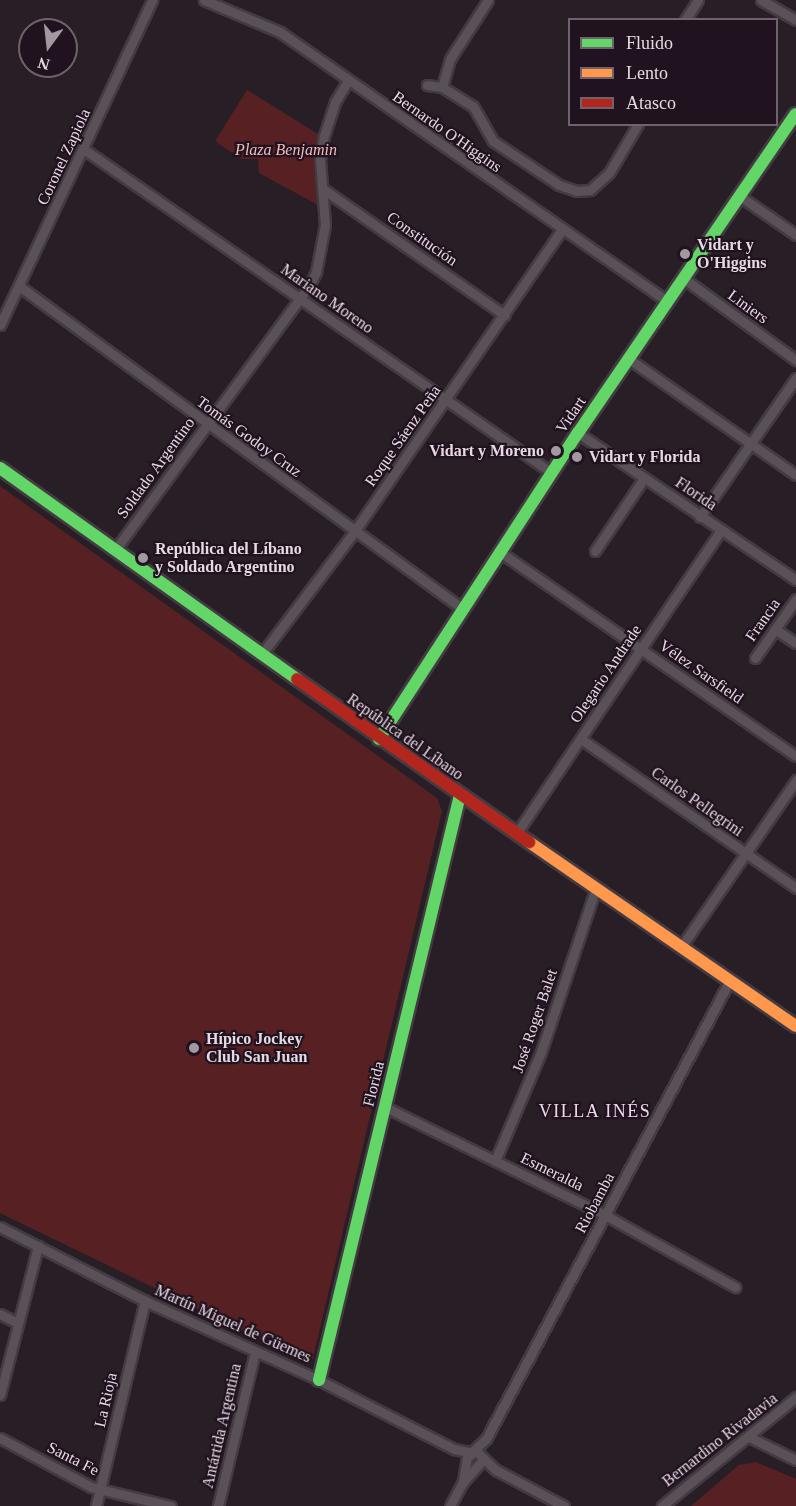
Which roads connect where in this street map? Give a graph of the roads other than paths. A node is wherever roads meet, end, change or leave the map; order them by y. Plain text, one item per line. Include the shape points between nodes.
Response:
1 (152, 0) edge
2 (204, 0) edge
3 (488, 0) edge
4 (698, 0) edge
5 (761, 0) edge
6 (686, 18) edge
7 (796, 20) edge
8 (348, 80) junction
9 (427, 85) dead end
10 (442, 87) junction
11 (796, 114) edge
12 (637, 126) edge
13 (85, 150) junction
14 (323, 189) junction
15 (741, 197) junction
16 (562, 229) junction
17 (796, 235) edge
18 (683, 278) junction
19 (19, 286) junction
20 (300, 298) junction
21 (667, 301) junction
22 (504, 315) junction
23 (0, 325) edge
24 (629, 359) junction
25 (796, 360) edge
26 (796, 378) edge
27 (446, 399) junction
28 (206, 425) junction
29 (579, 433) junction
30 (750, 445) junction
31 (0, 468) edge
32 (552, 473) junction
33 (796, 476) edge
34 (644, 478) junction
35 (700, 517) junction
36 (721, 530) junction
37 (354, 532) junction
38 (115, 550) junction
39 (500, 552) junction
40 (595, 552) dead end
41 (796, 580) edge
42 (796, 599) edge
43 (463, 609) junction
44 (775, 629) junction
45 (796, 643) edge
46 (641, 649) junction
47 (261, 655) junction
48 (755, 658) dead end
49 (379, 739) junction
50 (581, 740) junction
51 (796, 756) edge
52 (796, 780) edge
53 (460, 795) junction
54 (516, 834) junction
55 (745, 854) junction
56 (596, 888) junction
57 (796, 888) edge
58 (681, 947) junction
59 (730, 980) junction
60 (796, 1026) edge
61 (385, 1107) junction
62 (495, 1161) junction
63 (606, 1215) junction
64 (0, 1227) edge
65 (38, 1246) junction
66 (735, 1287) dead end
67 (145, 1301) junction
68 (0, 1314) edge
69 (18, 1323) junction
70 (255, 1352) junction
71 (319, 1380) junction
72 (0, 1395) edge
73 (796, 1397) edge
74 (749, 1437) junction
75 (0, 1438) edge
76 (486, 1439) junction
77 (469, 1457) junction
78 (796, 1460) edge
79 (481, 1463) junction
80 (463, 1482) junction
81 (100, 1489) junction
82 (96, 1506) edge
83 (171, 1506) edge
84 (218, 1506) edge
85 (450, 1506) edge
86 (564, 1506) edge
87 (662, 1506) edge

1 - 13 street, Coronel Zapiola
2 - 8 street, Bernardo O'Higgins via 280,32
3 - 10 street via 450,59
4 - 6 street
5 - 7 street
8 - 14 street, Soldado Argentino via 335,102 324,136 320,160
8 - 16 street, Bernardo O'Higgins
9 - 10 street
10 - 12 street via 473,106 493,141 559,185 576,191 590,190 609,172
11 - 15 street, Vidart
13 - 19 street, Coronel Zapiola
13 - 20 street, Mariano Moreno
14 - 20 street, Soldado Argentino via 321,250 316,272
14 - 22 street, Constitución
15 - 17 street
15 - 18 street, Vidart
16 - 21 street, Bernardo O'Higgins
16 - 22 street, Roque Sáenz Peña
18 - 21 street, Vidart
18 - 25 street, Liniers
19 - 23 street, Coronel Zapiola
19 - 28 street, Tomás Godoy Cruz
20 - 27 street, Mariano Moreno
20 - 28 street, Soldado Argentino
21 - 24 street, Vidart
22 - 27 street, Roque Sáenz Peña
24 - 29 street, Vidart
24 - 30 street
26 - 30 street
27 - 32 street, Mariano Moreno
27 - 37 street, Roque Sáenz Peña
28 - 37 street, Tomás Godoy Cruz
28 - 38 street, Soldado Argentino
29 - 32 street, Vidart
29 - 34 street, Florida
30 - 33 street
30 - 35 street
31 - 38 street, República del Líbano
32 - 39 street, Vidart
34 - 35 street, Florida
34 - 40 street
35 - 36 street, Florida
36 - 41 street, Florida
36 - 46 street, Olegario Andrade
37 - 43 street, Tomás Godoy Cruz
37 - 47 street, Roque Sáenz Peña
38 - 47 street, República del Líbano
39 - 43 street, Vidart
39 - 46 street, Vélez Sarsfield
42 - 44 street, Francia
43 - 49 street, Vidart
44 - 45 street
44 - 48 street, Francia
46 - 50 street, Olegario Andrade
46 - 51 street, Vélez Sarsfield
47 - 49 street, República del Líbano
49 - 53 street, República del Líbano
50 - 54 street, Olegario Andrade
50 - 55 street, Carlos Pellegrini
52 - 55 street
53 - 54 street, República del Líbano
53 - 61 street, Florida
54 - 56 street, República del Líbano
55 - 57 street, Carlos Pellegrini
55 - 58 street
56 - 58 street, República del Líbano
56 - 62 street, José Roger Balet via 541,1052
58 - 59 street, República del Líbano
59 - 60 street, República del Líbano
59 - 63 street, Riobamba
61 - 62 street, Esmeralda
61 - 71 street, Florida
62 - 63 street, Esmeralda
63 - 66 street, Esmeralda
63 - 76 street, Riobamba
64 - 65 street, Martín Miguel de Güemes
65 - 67 street, Martín Miguel de Güemes
65 - 69 street
67 - 70 street, Martín Miguel de Güemes
67 - 81 street, La Rioja
68 - 69 street
69 - 72 street
70 - 71 street, Martín Miguel de Güemes
70 - 84 street, Antártida Argentina
71 - 77 street, Martín Miguel de Güemes
73 - 74 street, Bernardino Rivadavia
74 - 78 street
74 - 87 street, Bernardino Rivadavia
75 - 81 street, Santa Fe
76 - 77 street, Riobamba
76 - 79 street, Riobamba
77 - 79 street
77 - 79 street
77 - 80 street
79 - 80 street
79 - 86 street
80 - 85 street
81 - 82 street, La Rioja
81 - 83 street, Santa Fe

